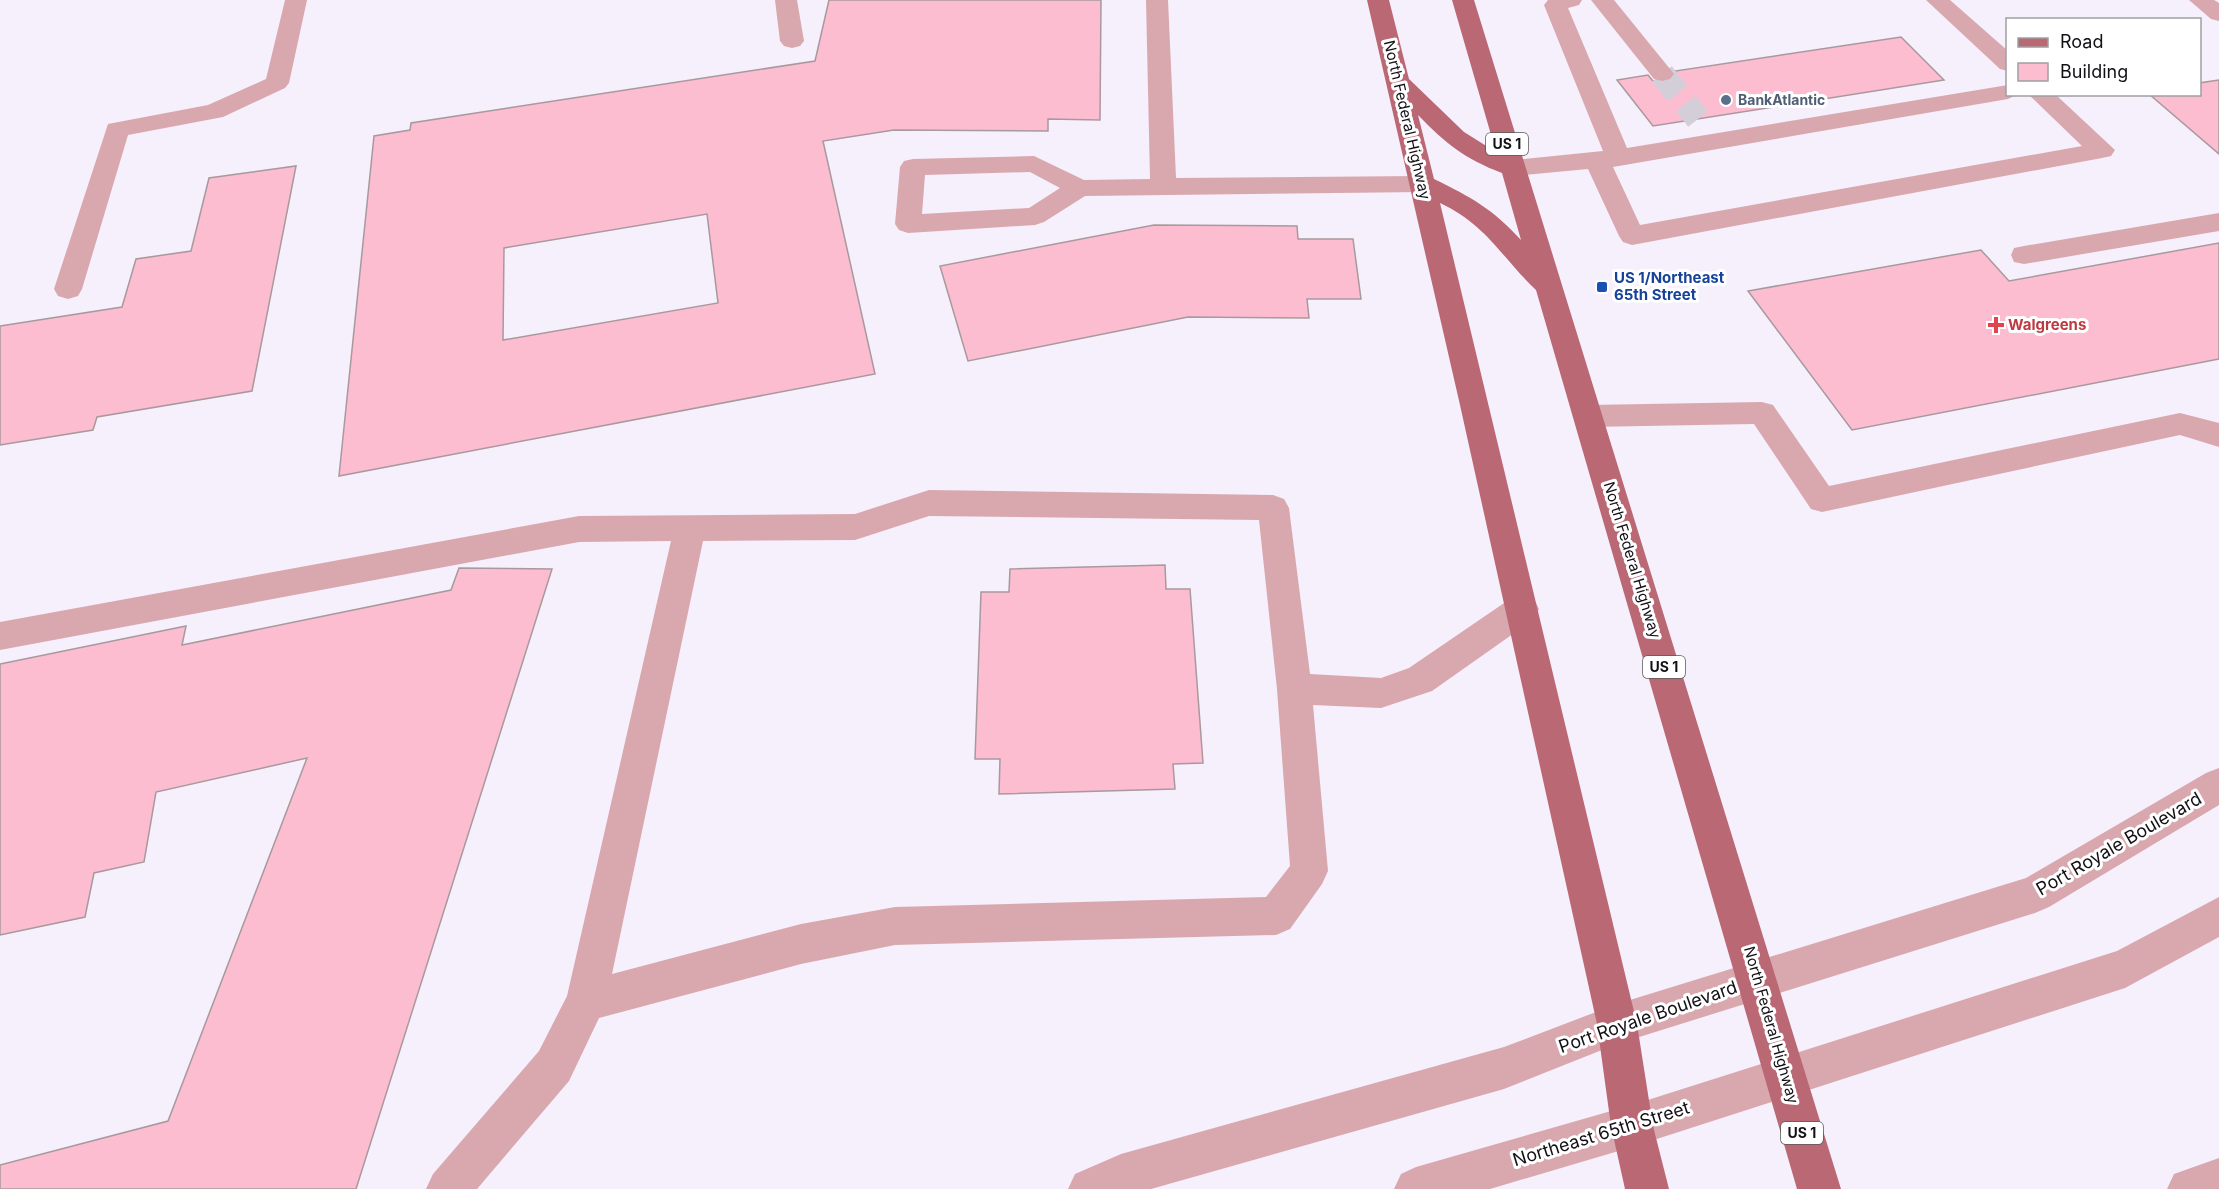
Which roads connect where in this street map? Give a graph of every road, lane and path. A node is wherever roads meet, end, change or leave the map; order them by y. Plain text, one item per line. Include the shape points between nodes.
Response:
1 (296, 0) edge
2 (786, 0) edge
3 (1157, 0) edge
4 (1378, 0) edge
5 (1463, 0) edge
6 (1571, 0) edge
7 (1602, 0) edge
8 (1937, 0) edge
9 (2200, 0) edge
10 (2219, 14) edge
11 (792, 41) dead end
12 (2006, 63) edge
13 (1662, 74) tunnel mouth
14 (1398, 82) junction
15 (2006, 92) edge
16 (2042, 96) edge
17 (1698, 119) tunnel mouth
18 (1717, 143) junction
19 (1607, 159) junction
20 (1514, 168) junction
21 (1422, 184) junction
22 (1163, 187) junction
23 (1080, 188) junction
24 (2219, 222) edge
25 (2024, 255) dead end
26 (68, 289) dead end
27 (1550, 289) junction
28 (1589, 416) junction
29 (2219, 435) edge
30 (690, 527) junction
31 (1522, 609) junction
32 (0, 636) edge
33 (1294, 689) junction
34 (2219, 786) edge
35 (2219, 916) edge
36 (1758, 980) junction
37 (586, 1001) junction
38 (1617, 1024) junction
39 (1785, 1077) junction
40 (1632, 1126) junction
41 (2219, 1180) edge
42 (448, 1189) edge
43 (1090, 1189) edge
44 (1416, 1189) edge
45 (1647, 1189) edge
46 (1819, 1189) edge
47 (2189, 1189) edge

1 - 26 street via 278,83 214,112 117,129
2 - 11 street
3 - 22 street
4 - 14 main road, North Federal Highway
5 - 20 main road, North Federal Highway / US 1
6 - 19 street via 1555,5
7 - 13 street
8 - 12 street
9 - 10 street
14 - 20 main road via 1455,138 1484,157
14 - 21 main road, North Federal Highway
15 - 18 street
16 - 19 street via 2102,150 1632,236
17 - 18 street
18 - 19 street
19 - 20 street
20 - 27 main road, North Federal Highway / US 1
21 - 22 street
21 - 27 main road via 1464,204 1492,224
21 - 31 main road, North Federal Highway
22 - 23 street
23 - 23 street via 1034,165 913,167 908,224 1035,216
24 - 25 street
27 - 28 main road, North Federal Highway / US 1
28 - 29 street via 1762,413 1822,500 2180,424
28 - 36 main road, North Federal Highway / US 1
30 - 32 street via 579,529
30 - 33 street via 855,526 929,503 1273,508
30 - 37 street
31 - 33 street via 1419,680 1381,693
31 - 38 main road, North Federal Highway
33 - 37 street via 1309,872 1276,916 895,926 801,944
34 - 36 street, Port Royale Boulevard via 2036,894
35 - 39 street via 2125,968
36 - 38 street, Port Royale Boulevard
36 - 39 main road, North Federal Highway / US 1
37 - 42 street via 554,1066
38 - 40 main road, North Federal Highway
38 - 43 street, Port Royale Boulevard via 1504,1068 1121,1176
39 - 40 street, Northeast 65th Street
39 - 46 main road, North Federal Highway / US 1
40 - 44 street, Northeast 65th Street
40 - 45 main road, North Federal Highway
41 - 47 street

